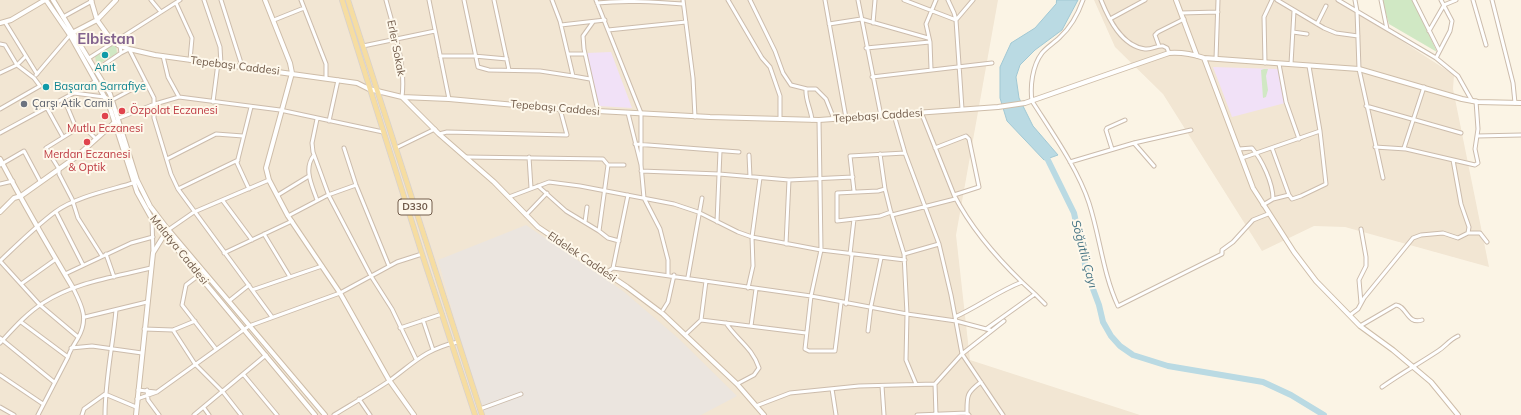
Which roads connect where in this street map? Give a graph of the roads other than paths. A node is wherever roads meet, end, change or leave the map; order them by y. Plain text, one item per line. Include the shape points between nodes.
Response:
1 (46, 0) edge
2 (53, 0) edge
3 (116, 0) edge
4 (151, 0) edge
5 (180, 0) edge
6 (204, 0) edge
7 (221, 0) edge
8 (266, 0) edge
9 (301, 0) edge
10 (342, 0) edge
11 (348, 0) edge
12 (386, 0) edge
13 (429, 0) edge
14 (464, 0) edge
15 (494, 0) edge
16 (552, 0) edge
17 (728, 0) edge
18 (750, 0) edge
19 (825, 0) edge
20 (858, 0) edge
21 (875, 0) edge
22 (904, 0) edge
23 (936, 0) edge
24 (948, 0) edge
25 (974, 0) edge
26 (1083, 0) edge
27 (1101, 0) edge
28 (1145, 0) edge
29 (1176, 0) edge
30 (1218, 0) edge
31 (1272, 0) edge
32 (1277, 0) edge
33 (1338, 0) edge
34 (1355, 0) edge
35 (1381, 0) edge
36 (1414, 0) edge
37 (1441, 0) edge
38 (1456, 0) edge
39 (1473, 0) edge
40 (1492, 0) edge
41 (92, 1) edge
42 (639, 1) edge
43 (597, 2) edge
44 (683, 2) edge
45 (176, 3) junction
46 (1444, 5) junction
47 (1326, 6) dead end
48 (304, 8) junction
49 (931, 11) junction
50 (1294, 11) junction
51 (1357, 11) junction
52 (161, 12) junction
53 (1218, 12) junction
54 (1181, 13) junction
55 (63, 17) junction
56 (861, 19) junction
57 (1110, 19) junction
58 (1184, 19) junction
59 (97, 20) junction
60 (274, 20) junction
61 (605, 20) junction
62 (956, 20) junction
63 (5, 22) junction
64 (593, 22) junction
65 (686, 22) junction
66 (0, 23) edge
67 (873, 23) junction
68 (829, 24) junction
69 (1317, 24) junction
70 (561, 25) junction
71 (1387, 28) junction
72 (608, 30) junction
73 (435, 31) junction
74 (1429, 31) junction
75 (1293, 32) junction
76 (71, 34) junction
77 (1307, 34) dead end
78 (1358, 36) junction
79 (396, 38) junction
80 (928, 38) junction
81 (114, 41) junction
82 (930, 42) junction
83 (0, 44) edge
84 (119, 45) junction
85 (1486, 45) dead end
86 (363, 46) junction
87 (1159, 46) junction
88 (866, 48) junction
89 (129, 49) junction
90 (1438, 50) junction
91 (121, 53) junction
92 (1169, 53) junction
93 (568, 54) junction
94 (585, 54) junction
95 (26, 56) junction
96 (163, 56) junction
97 (440, 56) junction
98 (474, 56) junction
99 (1197, 56) junction
100 (88, 58) junction
101 (1204, 58) junction
102 (1436, 58) junction
103 (507, 59) junction
104 (1216, 59) junction
105 (190, 60) junction
106 (1265, 63) junction
107 (220, 64) junction
108 (992, 64) dead end
109 (1279, 64) junction
110 (1291, 64) junction
111 (17, 65) junction
112 (242, 66) junction
113 (1309, 66) junction
114 (958, 67) junction
115 (931, 69) junction
116 (1359, 69) junction
117 (96, 70) junction
118 (510, 70) junction
119 (0, 73) edge
120 (292, 73) junction
121 (37, 74) junction
122 (573, 76) junction
123 (872, 77) junction
124 (34, 78) junction
125 (326, 78) junction
126 (590, 79) junction
127 (338, 80) junction
128 (96, 81) junction
129 (146, 82) junction
130 (1424, 87) junction
131 (369, 89) junction
132 (806, 89) junction
133 (377, 90) junction
134 (74, 93) junction
135 (104, 97) junction
136 (179, 97) junction
137 (402, 97) junction
138 (64, 99) junction
139 (449, 99) junction
140 (112, 100) junction
141 (1032, 101) junction
142 (1474, 101) junction
143 (213, 102) junction
144 (1515, 103) junction
145 (1521, 103) edge
146 (155, 104) junction
147 (1366, 106) junction
148 (250, 107) junction
149 (47, 108) junction
150 (0, 109) edge
151 (560, 109) junction
152 (962, 109) junction
153 (280, 110) junction
154 (598, 111) junction
155 (921, 112) junction
156 (628, 113) junction
157 (641, 113) junction
158 (894, 115) junction
159 (695, 116) junction
160 (881, 116) junction
161 (119, 118) junction
162 (846, 118) junction
163 (317, 119) junction
164 (780, 119) junction
165 (834, 119) junction
166 (1414, 119) junction
167 (812, 120) junction
168 (819, 120) junction
169 (1125, 120) dead end
170 (114, 122) junction
171 (329, 122) junction
172 (435, 129) junction
173 (77, 130) junction
174 (1191, 130) dead end
175 (1320, 131) junction
176 (383, 132) junction
177 (0, 133) edge
178 (1460, 133) dead end
179 (439, 134) junction
180 (1521, 134) edge
181 (243, 136) junction
182 (1477, 136) junction
183 (63, 138) junction
184 (96, 139) junction
185 (1299, 139) junction
186 (1134, 143) junction
187 (635, 144) junction
188 (641, 144) junction
189 (1375, 147) junction
190 (344, 148) dead end
191 (396, 148) junction
192 (934, 148) junction
193 (1272, 148) junction
194 (1404, 148) junction
195 (1112, 149) junction
196 (1238, 149) junction
197 (720, 151) junction
198 (739, 152) dead end
199 (904, 153) junction
200 (314, 154) junction
201 (880, 154) junction
202 (1256, 154) junction
203 (749, 155) dead end
204 (466, 157) junction
205 (529, 157) junction
206 (1242, 158) junction
207 (167, 159) junction
208 (238, 160) junction
209 (1453, 160) junction
210 (1, 162) edge
211 (1070, 162) junction
212 (608, 165) junction
213 (624, 165) dead end
214 (641, 165) junction
215 (1154, 166) dead end
216 (59, 169) junction
217 (641, 171) junction
218 (718, 174) junction
219 (309, 176) junction
220 (750, 177) junction
221 (853, 177) junction
222 (760, 178) junction
223 (1383, 178) dead end
224 (820, 179) junction
225 (269, 180) junction
226 (789, 180) junction
227 (13, 181) junction
228 (40, 181) junction
229 (133, 183) junction
230 (0, 184) edge
231 (356, 185) junction
232 (538, 186) junction
233 (531, 188) junction
234 (178, 189) junction
235 (250, 189) junction
236 (885, 189) junction
237 (604, 190) junction
238 (854, 191) junction
239 (546, 193) junction
240 (328, 194) junction
241 (278, 195) junction
242 (628, 195) junction
243 (1289, 195) junction
244 (21, 196) junction
245 (509, 197) junction
246 (954, 197) junction
247 (644, 198) junction
248 (702, 198) dead end
249 (1273, 199) junction
250 (223, 200) junction
251 (318, 200) junction
252 (72, 203) junction
253 (1263, 205) junction
254 (586, 206) dead end
255 (926, 208) junction
256 (0, 212) edge
257 (56, 212) junction
258 (194, 212) junction
259 (698, 212) junction
260 (891, 213) junction
261 (1268, 214) junction
262 (526, 215) junction
263 (288, 216) junction
264 (152, 219) junction
265 (854, 219) junction
266 (292, 221) junction
267 (585, 222) junction
268 (717, 222) junction
269 (36, 227) junction
270 (1361, 229) dead end
271 (168, 230) junction
272 (599, 231) junction
273 (164, 233) junction
274 (264, 234) junction
275 (1468, 234) junction
276 (153, 237) junction
277 (752, 237) junction
278 (252, 240) junction
279 (618, 241) junction
280 (1487, 242) dead end
281 (786, 244) junction
282 (939, 244) junction
283 (821, 250) junction
284 (153, 253) junction
285 (224, 253) junction
286 (106, 254) junction
287 (422, 254) junction
288 (851, 254) junction
289 (904, 254) junction
290 (102, 256) junction
291 (881, 258) junction
292 (56, 259) junction
293 (904, 260) junction
294 (0, 261) edge
295 (84, 265) junction
296 (322, 266) junction
297 (389, 266) junction
298 (151, 268) junction
299 (614, 268) junction
300 (606, 273) junction
301 (65, 274) junction
302 (199, 275) junction
303 (668, 275) junction
304 (674, 275) junction
305 (114, 276) junction
306 (371, 276) junction
307 (290, 277) junction
308 (688, 277) junction
309 (706, 281) junction
310 (1022, 282) junction
311 (21, 284) junction
312 (249, 285) junction
313 (73, 288) junction
314 (748, 288) junction
315 (756, 289) junction
316 (252, 290) junction
317 (340, 294) junction
318 (1035, 294) junction
319 (811, 296) junction
320 (228, 301) junction
321 (147, 302) junction
322 (841, 303) junction
323 (1362, 303) junction
324 (846, 304) junction
325 (1046, 304) dead end
326 (40, 305) junction
327 (871, 306) junction
328 (116, 310) junction
329 (663, 310) dead end
330 (442, 314) junction
331 (907, 314) junction
332 (1350, 315) junction
333 (85, 317) junction
334 (272, 317) junction
335 (955, 317) junction
336 (423, 320) junction
337 (702, 320) junction
338 (1422, 320) dead end
339 (195, 321) junction
340 (956, 321) junction
341 (1004, 321) dead end
342 (21, 322) junction
343 (726, 323) junction
344 (249, 326) junction
345 (751, 326) junction
346 (1360, 326) junction
347 (400, 328) junction
348 (144, 329) junction
349 (244, 329) junction
350 (173, 330) junction
351 (988, 330) junction
352 (868, 331) dead end
353 (806, 333) junction
354 (685, 335) junction
355 (1458, 336) dead end
356 (78, 337) junction
357 (1, 340) edge
358 (458, 342) junction
359 (451, 344) junction
360 (71, 348) junction
361 (112, 349) junction
362 (216, 349) junction
363 (433, 350) junction
364 (142, 353) junction
365 (962, 354) junction
366 (266, 355) junction
367 (68, 357) junction
368 (416, 359) junction
369 (195, 364) junction
370 (1411, 367) junction
371 (243, 374) junction
372 (0, 375) edge
373 (4, 379) junction
374 (389, 380) junction
375 (54, 382) junction
376 (981, 382) junction
377 (0, 383) edge
378 (737, 384) junction
379 (916, 384) junction
380 (935, 384) junction
381 (882, 386) junction
382 (1382, 387) dead end
383 (832, 389) junction
384 (138, 390) junction
385 (148, 390) junction
386 (157, 392) junction
387 (223, 392) junction
388 (105, 394) junction
389 (521, 394) dead end
390 (148, 395) junction
391 (137, 399) junction
392 (359, 400) junction
393 (43, 404) junction
394 (756, 406) junction
395 (0, 407) edge
396 (136, 407) junction
397 (204, 408) junction
398 (480, 409) junction
399 (968, 414) edge
400 (14, 415) edge
401 (38, 415) edge
402 (82, 415) edge
403 (104, 415) edge
404 (136, 415) edge
405 (159, 415) edge
406 (194, 415) edge
407 (208, 415) edge
408 (241, 415) edge
409 (277, 415) edge
410 (315, 415) edge
411 (325, 415) edge
412 (334, 415) edge
413 (370, 415) edge
414 (414, 415) edge
415 (476, 415) edge
416 (482, 415) edge
417 (764, 415) edge
418 (836, 415) edge
419 (884, 415) edge
420 (917, 415) edge
421 (936, 415) edge
422 (1003, 415) edge
423 (1458, 415) edge

1 - 63 street
1 - 76 street, Malatya Caddesi
2 - 55 street
3 - 59 street
4 - 52 street
5 - 45 street
6 - 107 street via 220,47
7 - 112 street
8 - 60 street
9 - 48 street
10 - 131 main road, D330
11 - 86 main road, D330
12 - 79 street, Erler Sokak
13 - 73 street
14 - 98 street
15 - 103 street
16 - 70 street
17 - 164 street via 770,68 780,96
18 - 132 street via 783,73 791,85
19 - 68 street
20 - 56 street
21 - 67 street
22 - 49 street
23 - 49 street
24 - 62 street
25 - 62 street
26 - 141 street via 1076,18 1041,54 1031,86
27 - 57 street
28 - 57 street
29 - 54 street
30 - 53 street
31 - 106 street via 1264,17
32 - 50 street
33 - 51 street
34 - 51 street
35 - 71 street
36 - 74 street
37 - 46 street
38 - 46 street
39 - 85 street
40 - 144 street via 1513,83
41 - 55 street
41 - 59 street
42 - 43 street
42 - 44 street
43 - 61 street
44 - 65 street
45 - 52 street
45 - 105 street via 192,38
46 - 74 street
46 - 90 street via 1452,21 1450,31
47 - 69 street
48 - 60 street
48 - 125 street via 326,64
49 - 62 street
49 - 80 street via 926,24
50 - 69 street
50 - 75 street
51 - 71 street
51 - 78 street
52 - 81 street
53 - 54 street
53 - 104 street
54 - 58 street
55 - 76 street
56 - 67 street
56 - 68 street
56 - 88 street
57 - 87 street via 1121,35 1136,47 1146,50
58 - 87 street via 1155,35
58 - 99 street
59 - 76 street
59 - 81 street
60 - 120 street
61 - 64 street
61 - 72 street
62 - 114 street
63 - 66 street
63 - 95 street
64 - 70 street
64 - 94 street via 583,36
65 - 72 street
65 - 159 street via 694,78
67 - 80 street
68 - 162 street
69 - 78 street via 1336,33
70 - 93 street
71 - 102 street
72 - 157 street
73 - 79 street
73 - 97 street
74 - 90 street
75 - 77 street
75 - 110 street
76 - 100 street
76 - 121 street
76 - 128 street, Malatya Caddesi
78 - 116 street
79 - 86 street
79 - 137 street, Erler Sokak via 403,85
80 - 82 street
81 - 84 street
81 - 100 street
82 - 88 street
82 - 115 street
83 - 111 street via 5,45
84 - 89 street, Tepebaşı Caddesi
84 - 91 street
86 - 133 main road, D330
87 - 92 street via 1167,48
88 - 123 street
89 - 91 street
89 - 96 street, Tepebaşı Caddesi
89 - 129 street
90 - 102 street
91 - 117 street
92 - 99 street
92 - 141 street, Tepebaşı Caddesi
93 - 94 street
93 - 122 street
94 - 126 street
95 - 111 street
95 - 121 street
96 - 105 street, Tepebaşı Caddesi
96 - 136 street via 168,77
97 - 98 street
97 - 139 street
98 - 103 street
98 - 118 street via 478,67
99 - 101 street
100 - 117 street
101 - 104 street
101 - 196 street
102 - 142 street via 1458,76
103 - 118 street
104 - 106 street
105 - 107 street, Tepebaşı Caddesi
106 - 109 street
107 - 112 street, Tepebaşı Caddesi
107 - 143 street
108 - 114 street
109 - 110 street
109 - 185 street via 1286,102
110 - 113 street
111 - 119 street
111 - 124 street
112 - 120 street, Tepebaşı Caddesi
113 - 116 street
113 - 175 street
114 - 115 street
114 - 152 street
115 - 123 street
116 - 130 street
116 - 147 street
117 - 140 street
118 - 122 street
120 - 125 street, Tepebaşı Caddesi
120 - 153 street
121 - 124 street
122 - 126 street
123 - 160 street
124 - 150 street via 40,86
125 - 127 street, Tepebaşı Caddesi
126 - 154 street
127 - 131 street, Tepebaşı Caddesi via 357,83
127 - 171 street
128 - 134 street
128 - 135 street, Malatya Caddesi
129 - 140 street
129 - 146 street
130 - 142 street
130 - 166 street
131 - 133 street, Tepebaşı Caddesi
131 - 176 main road, D330
132 - 165 street via 816,89 822,94
132 - 167 street via 805,98
133 - 137 street, Tepebaşı Caddesi
133 - 191 main road, D330
134 - 135 street
134 - 138 street
135 - 140 street
135 - 170 street, Malatya Caddesi
136 - 143 street
136 - 146 street
137 - 139 street, Tepebaşı Caddesi
137 - 172 street, Eldelek Caddesi
138 - 149 street
138 - 173 street
139 - 151 street, Tepebaşı Caddesi
140 - 161 street
141 - 152 street, Tepebaşı Caddesi via 1025,104
141 - 211 street
142 - 144 street
142 - 182 street
143 - 148 street
144 - 145 street
146 - 161 street
146 - 207 street via 154,118
147 - 166 street
147 - 189 street
148 - 153 street
148 - 181 street
149 - 177 street
149 - 183 street
151 - 154 street, Tepebaşı Caddesi
151 - 179 street via 566,135 447,132
152 - 155 street, Tepebaşı Caddesi
153 - 163 street
153 - 225 street via 266,168
154 - 156 street, Tepebaşı Caddesi
155 - 158 street, Tepebaşı Caddesi
155 - 192 street
156 - 157 street, Tepebaşı Caddesi
156 - 187 street
157 - 159 street, Tepebaşı Caddesi
157 - 188 street
158 - 160 street, Tepebaşı Caddesi
158 - 199 street
159 - 164 street, Tepebaşı Caddesi
160 - 162 street, Tepebaşı Caddesi
161 - 170 street
161 - 271 street via 137,180 150,206
162 - 165 street, Tepebaşı Caddesi
163 - 171 street
163 - 200 street via 312,144
164 - 167 street, Tepebaşı Caddesi
165 - 168 street, Tepebaşı Caddesi
166 - 178 street
166 - 194 street
167 - 168 street, Tepebaşı Caddesi
168 - 224 street
169 - 195 street via 1106,130
170 - 184 street
170 - 229 street, Malatya Caddesi
171 - 176 street
172 - 179 street, Eldelek Caddesi
172 - 191 street
173 - 183 street
173 - 184 street via 86,129
174 - 186 street
175 - 185 street
175 - 243 street via 1326,184 1292,199
176 - 287 main road, D330
179 - 204 street, Eldelek Caddesi
180 - 182 street
181 - 207 street via 216,134
181 - 208 street
182 - 209 street via 1475,149 1478,163 1470,165
183 - 216 street via 46,148
184 - 216 street via 76,158
185 - 193 street
186 - 195 street
186 - 215 street
187 - 188 street
187 - 214 street
188 - 197 street
188 - 214 street
189 - 194 street
189 - 223 street
190 - 231 street
191 - 358 main road, D330
192 - 246 street
192 - 246 street via 966,136 969,139 979,187
193 - 202 street
193 - 243 street
194 - 209 street
195 - 211 street
196 - 202 street via 1252,148
196 - 206 street
197 - 198 street
197 - 218 street
199 - 201 street
199 - 255 street
200 - 219 street via 309,161
200 - 240 street
201 - 221 street via 850,156
201 - 236 street
202 - 206 street
202 - 249 street via 1273,191
203 - 220 street
204 - 205 street
204 - 245 street, Eldelek Caddesi
205 - 212 street via 603,159
205 - 233 street
206 - 253 street via 1253,188
207 - 234 street
208 - 234 street
208 - 235 street via 243,178
209 - 275 street via 1461,204 1469,227
210 - 227 street
210 - 228 street via 24,152
211 - 261 street via 1089,202 1110,285 1118,306 1222,254 1222,250 1253,220
212 - 213 street
212 - 237 street
214 - 217 street
216 - 228 street
216 - 252 street
217 - 218 street
217 - 247 street
218 - 220 street
218 - 268 street
219 - 241 street
219 - 251 street
220 - 222 street
221 - 224 street
221 - 238 street
222 - 226 street
222 - 277 street
224 - 226 street
224 - 283 street
225 - 235 street
225 - 241 street
226 - 281 street
227 - 230 street
227 - 244 street
228 - 244 street
229 - 252 street
229 - 264 street, Malatya Caddesi
231 - 240 street
231 - 297 street
232 - 233 street
232 - 237 street via 549,182
232 - 239 street
233 - 245 street
234 - 258 street
235 - 250 street
236 - 238 street
236 - 260 street
237 - 242 street
237 - 272 street
238 - 265 street via 836,193 837,221
239 - 262 street
239 - 267 street via 566,211
240 - 251 street
240 - 306 street
241 - 263 street
242 - 247 street
242 - 279 street
243 - 249 street
244 - 256 street via 14,198
244 - 269 street
245 - 262 street, Eldelek Caddesi
246 - 255 street
246 - 310 street via 976,232
247 - 259 street
247 - 303 street via 660,229 668,260
248 - 259 street
249 - 253 street
250 - 258 street
250 - 278 street
251 - 263 street
252 - 257 street
252 - 290 street via 78,218
253 - 261 street
254 - 267 street
255 - 260 street
255 - 282 street
257 - 269 street
257 - 295 street
258 - 271 street
258 - 285 street
259 - 268 street
259 - 308 street
260 - 265 street
260 - 289 street
261 - 332 street via 1316,282
262 - 300 street, Eldelek Caddesi
263 - 266 street
264 - 273 street, Malatya Caddesi
264 - 276 street
265 - 288 street
266 - 274 street
266 - 296 street
267 - 272 street
268 - 277 street
269 - 292 street
269 - 294 street
270 - 323 street via 1366,257 1366,266 1359,280
271 - 273 street
271 - 320 street
272 - 279 street via 608,238
273 - 284 street
273 - 302 street, Malatya Caddesi
274 - 278 street
274 - 307 street
275 - 280 street via 1480,233
275 - 323 street via 1458,238 1443,233 1413,238
276 - 284 street
276 - 286 street
277 - 281 street
277 - 314 street via 753,266
278 - 285 street
279 - 299 street
281 - 283 street
282 - 289 street
282 - 335 street
283 - 288 street
283 - 319 street
284 - 298 street
285 - 312 street
286 - 290 street
286 - 305 street
287 - 297 street
287 - 330 main road, D330
288 - 291 street
288 - 324 street
289 - 293 street
290 - 295 street
291 - 293 street
291 - 327 street
292 - 301 street
292 - 311 street
293 - 331 street
294 - 311 street
295 - 301 street
296 - 307 street
296 - 317 street
297 - 306 street
298 - 305 street
298 - 321 street
299 - 300 street
299 - 303 street
300 - 354 street, Eldelek Caddesi via 663,314
301 - 313 street
302 - 339 street via 186,285 182,305
302 - 349 street, Malatya Caddesi
303 - 304 street
304 - 308 street
304 - 329 street via 668,302
305 - 313 street
306 - 317 street
306 - 347 street via 392,309
307 - 316 street
308 - 309 street
309 - 314 street
309 - 337 street
310 - 318 street
310 - 335 street
311 - 326 street
312 - 316 street
312 - 320 street
313 - 326 street
313 - 333 street
314 - 315 street
315 - 319 street
315 - 345 street
316 - 334 street
317 - 334 street
317 - 374 street
318 - 325 street
318 - 351 street
319 - 322 street
319 - 353 street
320 - 344 street
321 - 328 street
321 - 348 street
322 - 324 street
322 - 353 street via 835,351 805,350
323 - 332 street
324 - 327 street
326 - 342 street
326 - 356 street
327 - 331 street
327 - 352 street
328 - 333 street
328 - 361 street
330 - 336 street
330 - 359 main road, D330
331 - 340 street
331 - 379 street via 906,360
332 - 346 street
333 - 356 street
334 - 344 street
335 - 340 street
336 - 347 street
336 - 363 street
337 - 343 street
337 - 354 street
338 - 346 street via 1411,319 1396,305
339 - 350 street
339 - 362 street
340 - 351 street
340 - 365 street
341 - 351 street
342 - 357 street
342 - 367 street
343 - 345 street
343 - 378 street via 746,344 759,368 754,375
344 - 349 street
344 - 411 street
345 - 353 street
346 - 370 street
347 - 368 street
348 - 350 street
348 - 364 street
349 - 362 street
349 - 366 street, Malatya Caddesi
350 - 369 street
351 - 365 street
354 - 378 street, Eldelek Caddesi
355 - 370 street
356 - 360 street
357 - 375 street
358 - 359 street
358 - 398 main road, D330
359 - 363 street
359 - 415 main road, D330
360 - 361 street via 92,346
360 - 367 street
361 - 364 street
361 - 388 street
362 - 369 street
363 - 368 street
364 - 384 street
365 - 376 street
365 - 380 street
366 - 371 street
366 - 410 street, Malatya Caddesi
367 - 375 street
368 - 374 street
369 - 386 street
369 - 387 street
370 - 382 street
370 - 423 street via 1431,382
371 - 387 street
371 - 409 street
372 - 373 street
373 - 377 street
373 - 393 street
374 - 392 street
374 - 414 street
375 - 393 street
376 - 399 street via 969,390
376 - 422 street
378 - 394 street, Eldelek Caddesi
379 - 380 street
379 - 381 street
380 - 421 street
381 - 383 street
381 - 419 street
383 - 394 street via 790,393
383 - 418 street
384 - 385 street
384 - 391 street
385 - 386 street
385 - 390 street
386 - 390 street
387 - 397 street
387 - 408 street
388 - 396 street
388 - 402 street via 84,409
388 - 403 street
389 - 398 street
390 - 391 street
390 - 405 street via 148,400
391 - 396 street
392 - 412 street
392 - 413 street
393 - 401 street
394 - 417 street, Eldelek Caddesi
395 - 400 street
396 - 404 street
397 - 406 street
397 - 407 street
398 - 416 main road, D330
399 - 421 street
420 - 421 street

